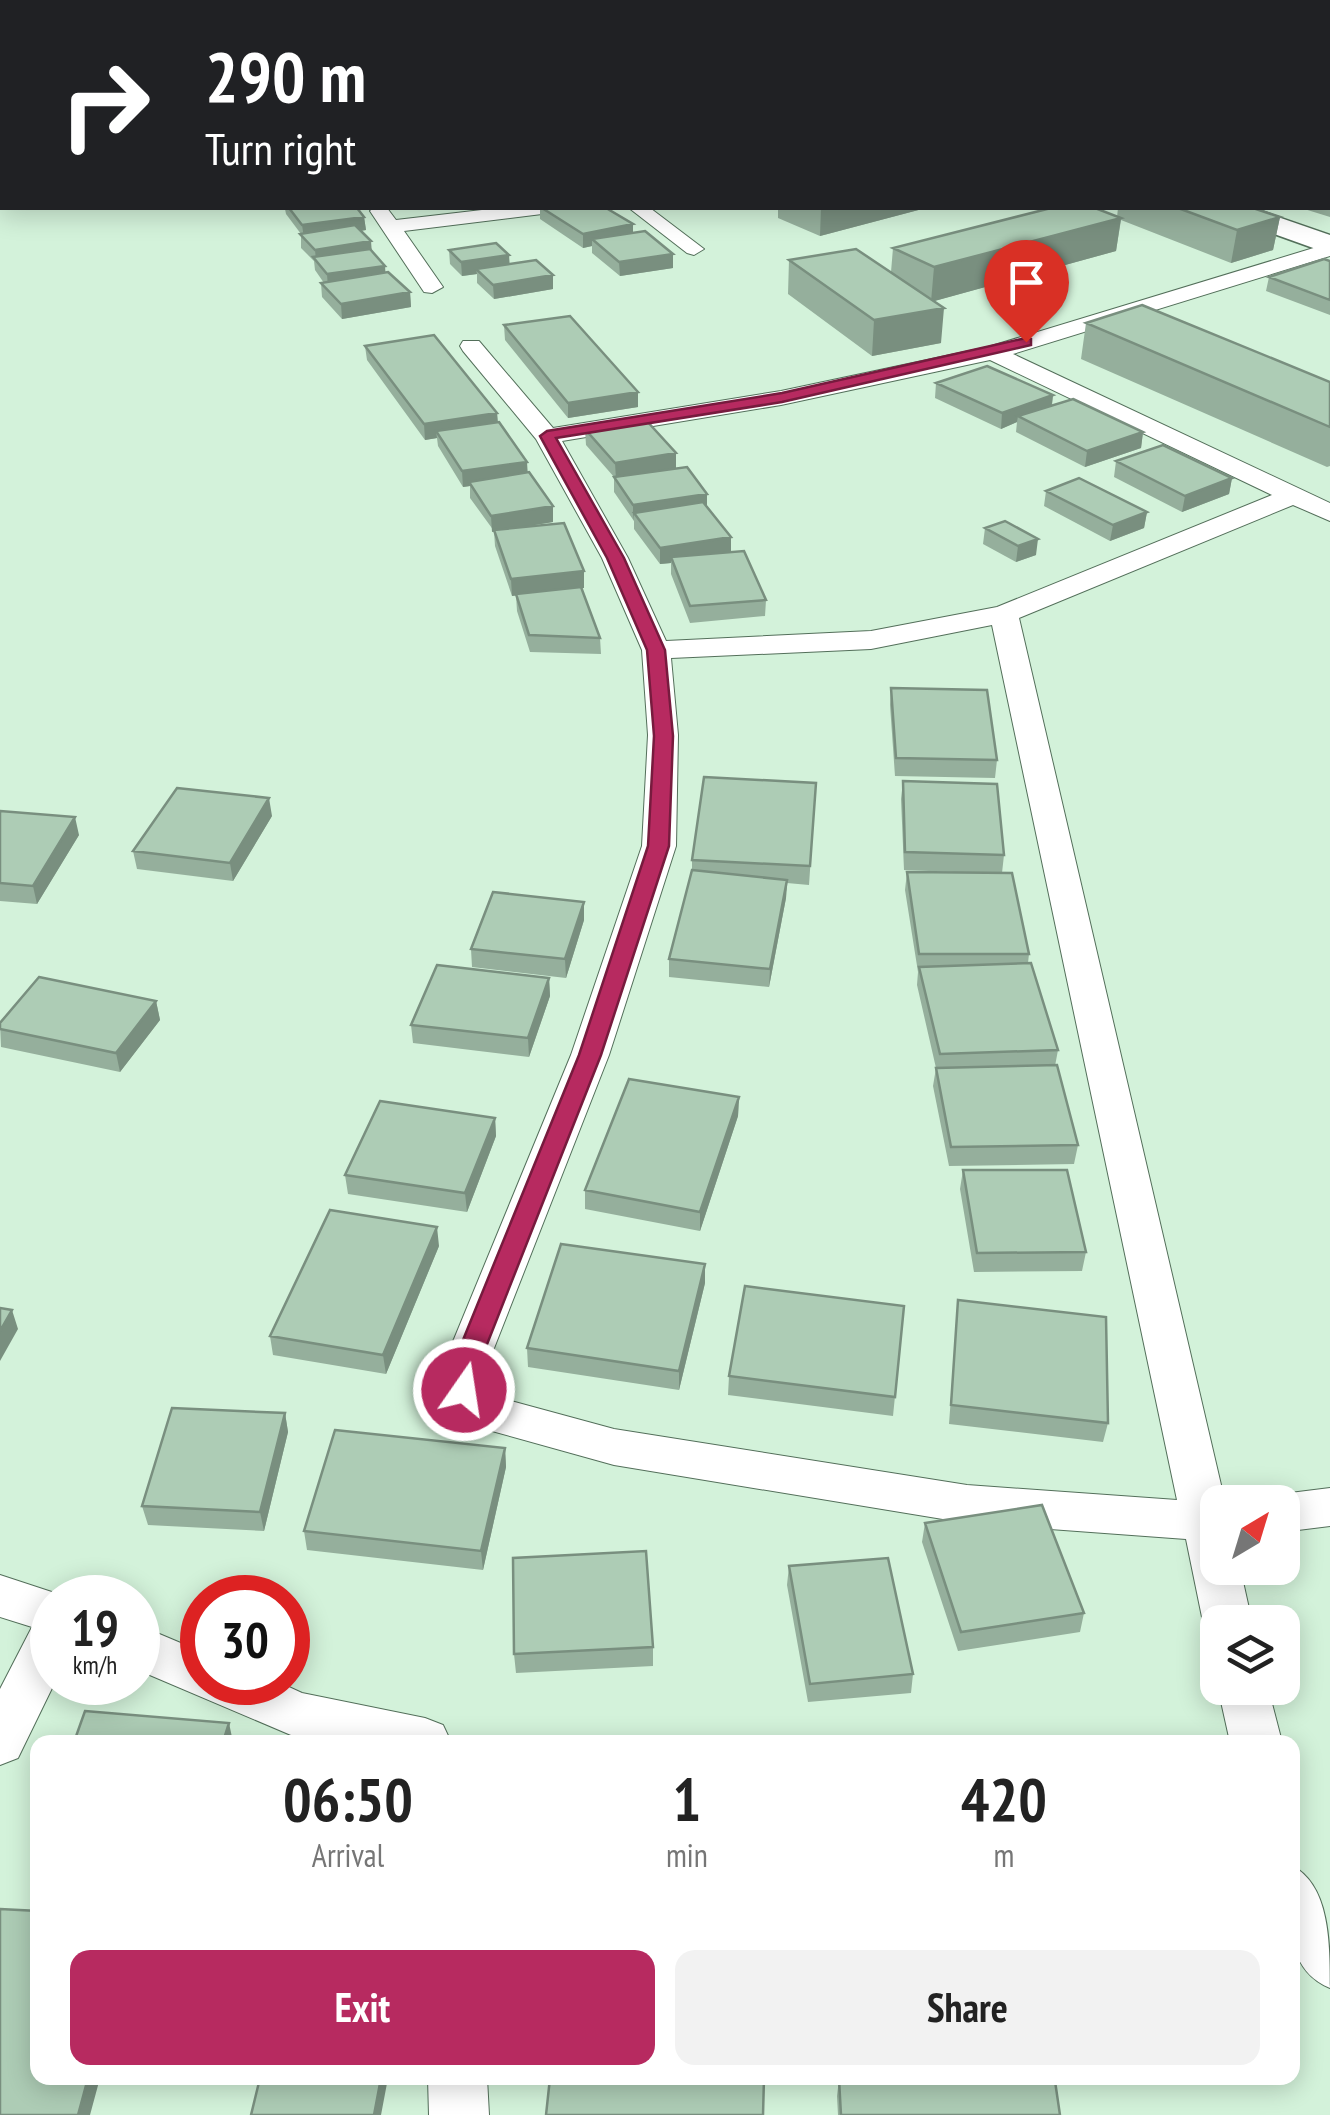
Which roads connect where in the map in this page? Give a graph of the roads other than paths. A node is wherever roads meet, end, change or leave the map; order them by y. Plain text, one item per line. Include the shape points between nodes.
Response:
1 (379, 210) edge
2 (527, 210) edge
3 (641, 210) edge
4 (1233, 210) edge
5 (392, 228) junction
6 (1330, 247) edge
7 (694, 249) dead end
8 (432, 287) dead end
9 (471, 346) dead end
10 (993, 352) junction
11 (547, 436) junction
12 (1294, 496) junction
13 (1330, 513) edge
14 (1004, 614) junction
15 (656, 650) junction
16 (1202, 1485) edge
17 (1330, 1507) edge
18 (1300, 1511) edge
19 (1200, 1522) edge
20 (0, 1596) edge
21 (30, 1605) edge
22 (30, 1681) edge
23 (275, 1705) edge
24 (1247, 1705) edge
25 (392, 1735) edge
26 (1254, 1735) edge
27 (0, 1741) edge
28 (1330, 1892) edge
29 (1300, 1893) edge
30 (1300, 1906) edge
31 (1330, 1960) edge
32 (458, 2085) edge
33 (459, 2115) edge

1 - 5 street
2 - 5 street
3 - 7 street
4 - 6 street
5 - 8 street
6 - 10 street
9 - 11 street
10 - 11 street via 782,398
10 - 12 street
11 - 15 street via 616,558
12 - 13 street
12 - 14 street
14 - 15 street via 871,640
14 - 16 street
15 - 19 street via 663,736 658,846 590,1055 467,1362 464,1390 496,1415 614,1447 966,1504
17 - 18 street
20 - 21 street
22 - 27 street
23 - 25 street
24 - 26 street
28 - 29 street
30 - 31 street
32 - 33 street

